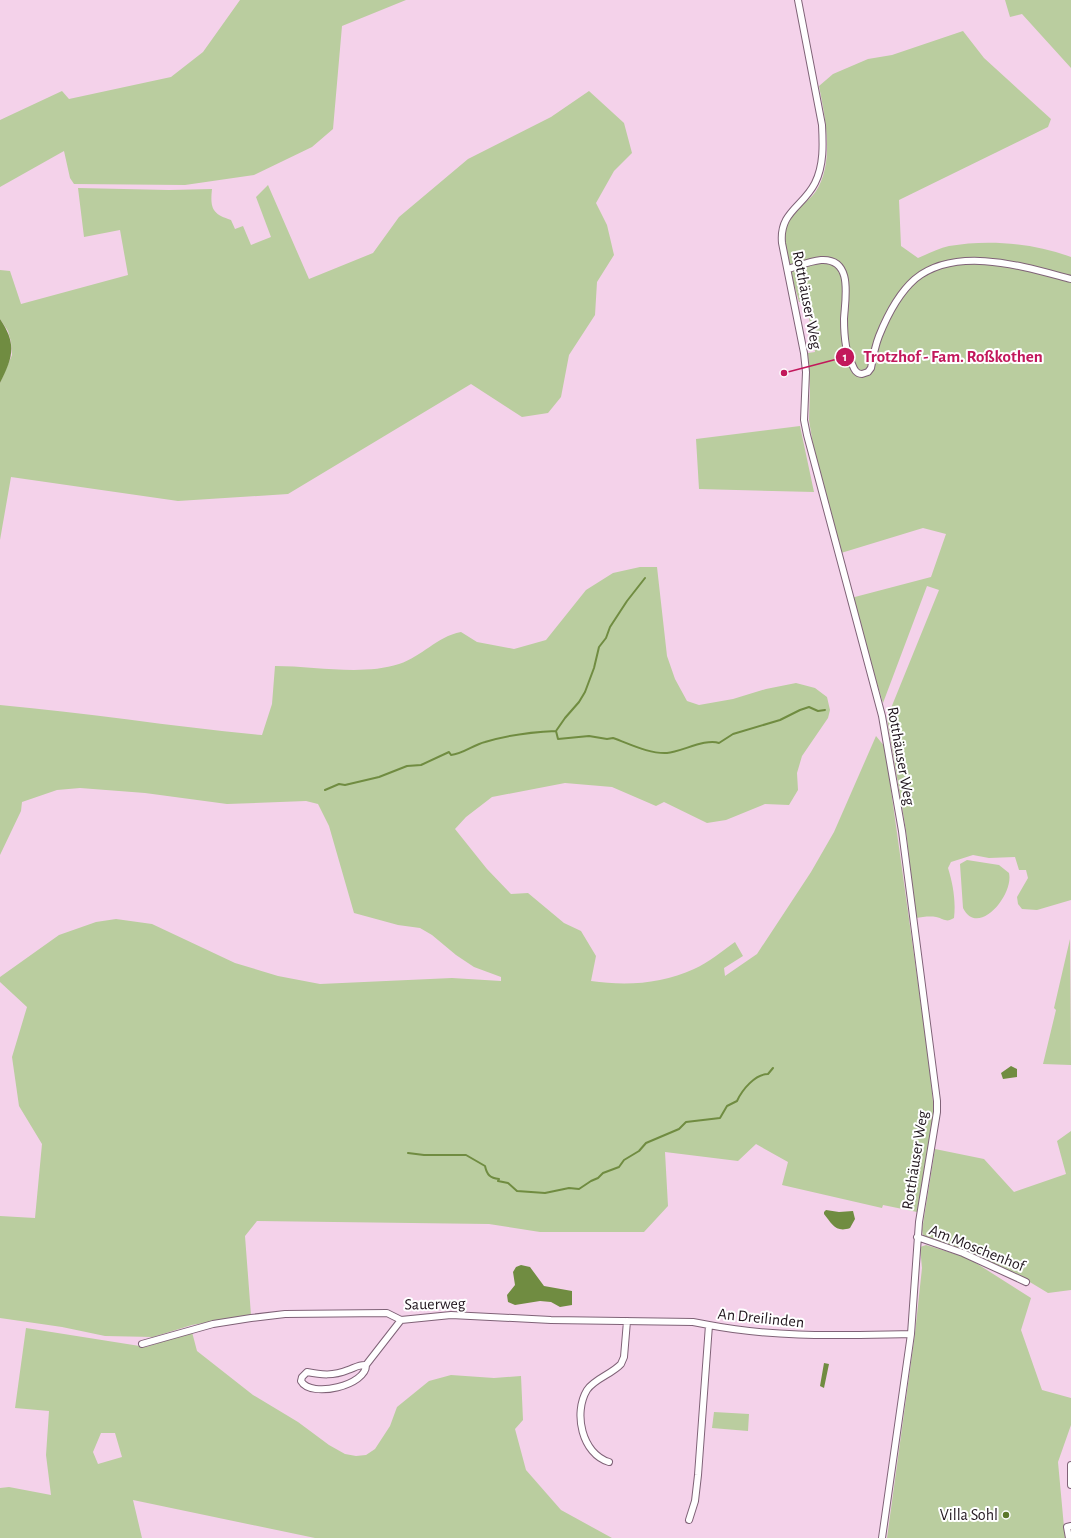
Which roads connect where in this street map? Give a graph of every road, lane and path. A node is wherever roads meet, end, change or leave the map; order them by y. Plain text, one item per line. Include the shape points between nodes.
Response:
1 (798, 0) edge
2 (788, 269) junction
3 (1071, 279) edge
4 (917, 1237) junction
5 (1026, 1282) dead end
6 (400, 1320) junction
7 (627, 1321) junction
8 (708, 1325) junction
9 (911, 1334) junction
10 (142, 1344) dead end
11 (366, 1365) junction
12 (609, 1462) dead end
13 (1071, 1466) edge
14 (1071, 1485) edge
15 (689, 1520) dead end
16 (1069, 1527) edge
17 (882, 1538) edge
18 (1068, 1538) edge

1 - 2 street, Rotthäuser Weg via 822,125 823,155 815,185 783,224 781,235
2 - 3 street via 820,260 834,263 842,270 847,288 844,320 846,344 850,361 859,374 866,374 871,368 878,337 895,304 914,280 928,271 955,263 979,261 1012,265
2 - 4 street, Rotthäuser Weg via 804,353 804,420 807,435 882,716 904,846 938,1112
4 - 5 street, Am Moschenhof via 963,1253
4 - 9 street, Rotthäuser Weg
6 - 7 street, Sauerweg via 451,1315
6 - 10 street, Sauerweg via 387,1313 285,1314 213,1324
6 - 11 street
7 - 8 street, Sauerweg via 693,1322
7 - 12 street via 624,1357 621,1364 587,1390 582,1411 581,1424 588,1445 598,1456
8 - 9 street, An Dreilinden via 739,1331 810,1336
8 - 15 street, An Dreilinden via 698,1476 695,1501
9 - 17 street, Rotthäuser Weg
11 - 11 street via 362,1364 329,1375 307,1372 301,1381 305,1386 317,1389 342,1387 359,1377
13 - 14 street
16 - 18 street

